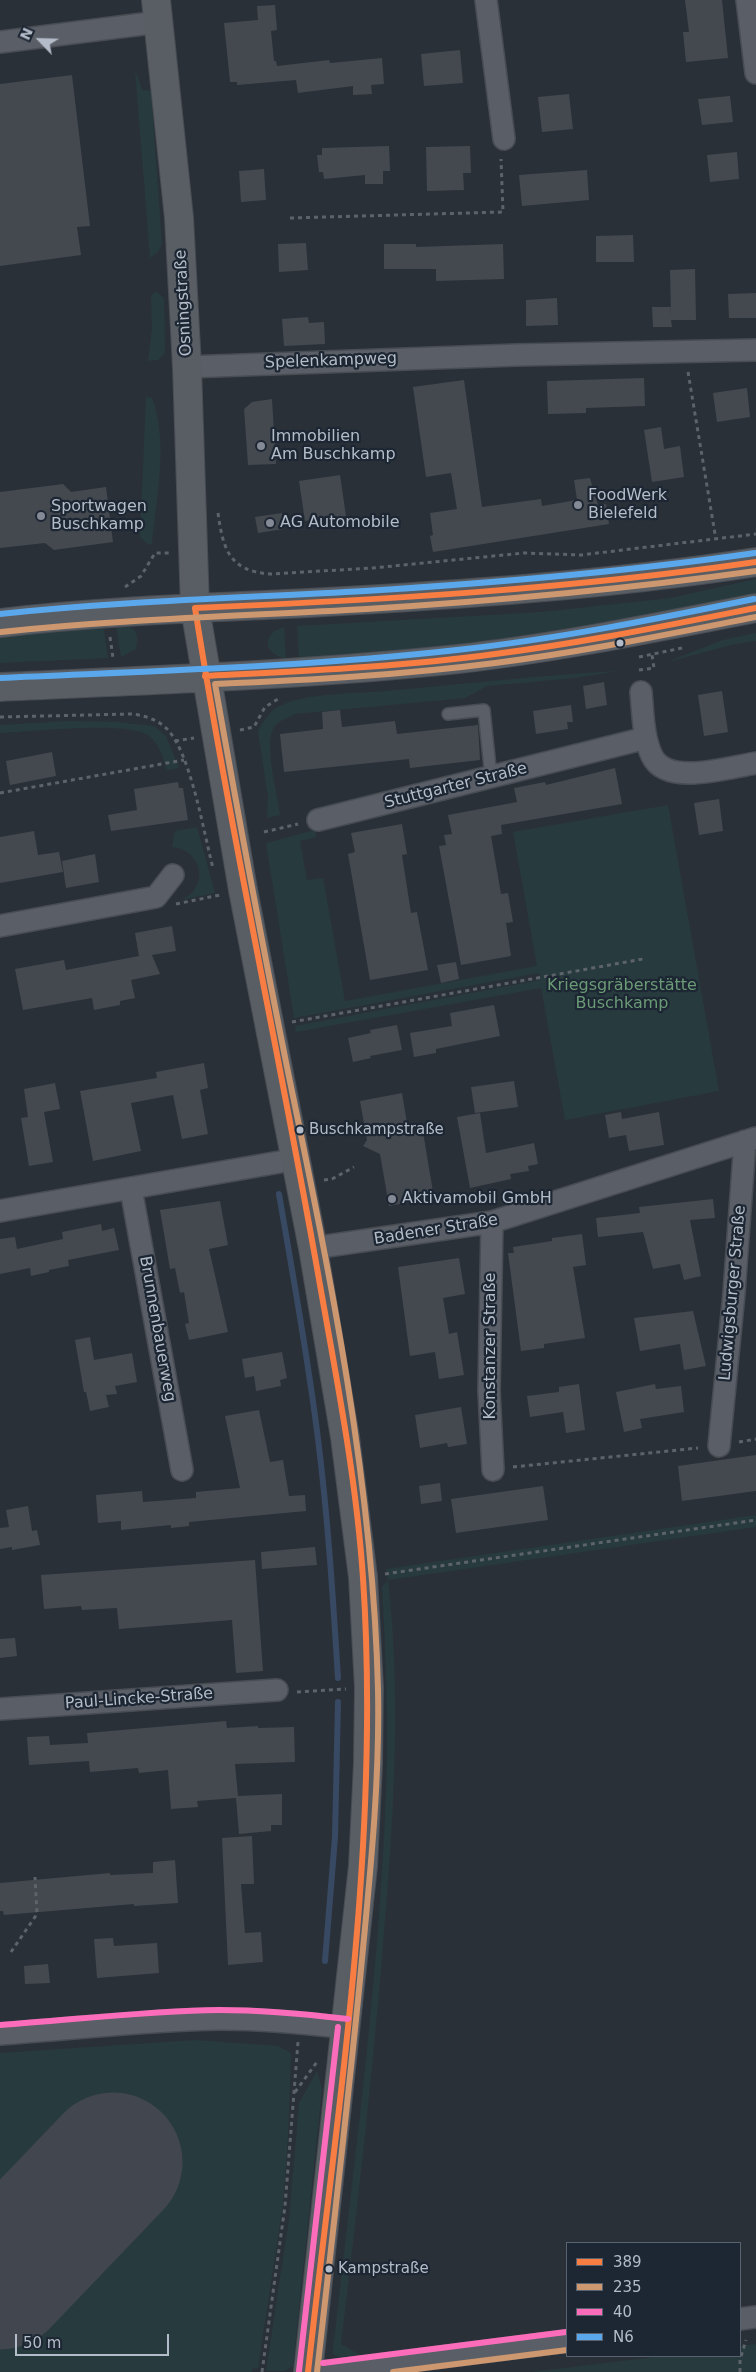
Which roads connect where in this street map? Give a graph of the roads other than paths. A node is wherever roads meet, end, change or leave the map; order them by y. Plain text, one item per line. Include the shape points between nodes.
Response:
1 (486, 0) edge
2 (747, 0) edge
3 (157, 11) edge
4 (0, 42) edge
5 (756, 73) edge
6 (504, 139) road end
7 (756, 350) edge
8 (187, 367) junction
9 (756, 562) edge
10 (196, 608) junction
11 (756, 608) edge
12 (0, 623) edge
13 (205, 676) junction
14 (0, 687) edge
15 (641, 692) dead end
16 (448, 714) dead end
17 (646, 738) junction
18 (756, 763) edge
19 (491, 777) junction
20 (318, 820) road end
21 (173, 875) dead end
22 (0, 926) edge
23 (751, 1140) edge
24 (296, 1159) junction
25 (131, 1189) junction
26 (0, 1211) edge
27 (492, 1222) junction
28 (314, 1248) junction
29 (719, 1446) road end
30 (182, 1470) dead end
31 (493, 1470) road end
32 (277, 1690) road end
33 (0, 1709) edge
34 (347, 2028) junction
35 (0, 2034) edge
36 (756, 2317) edge
37 (741, 2319) edge
38 (566, 2340) edge
39 (308, 2372) edge
40 (324, 2372) edge

1 - 6 street
2 - 5 street
3 - 4 street
3 - 8 main road, Osningstraße via 178,218
7 - 8 street, Spelenkampweg
8 - 10 main road, Osningstraße
9 - 10 main road via 600,583 474,594
10 - 12 main road
10 - 13 main road, Osningstraße
11 - 13 main road via 632,632 459,658
13 - 14 main road
13 - 24 main road
15 - 17 street
16 - 19 lane via 484,710
17 - 18 street via 657,764 673,773 688,774
17 - 19 street, Stuttgarter Straße
19 - 20 street, Stuttgarter Straße
21 - 22 street via 156,897
23 - 27 street, Badener Straße
23 - 29 street, Ludwigsburger Straße
24 - 25 street
24 - 28 main road
25 - 26 street
25 - 30 street, Brunnenbauerweg
27 - 28 street, Badener Straße
27 - 31 street, Konstanzer Straße via 489,1391
28 - 34 main road via 348,1456 363,1577 369,1688 363,1866
32 - 33 street, Paul-Lincke-Straße
34 - 35 street via 254,2020 189,2020
34 - 39 main road
36 - 37 street
38 - 40 street

